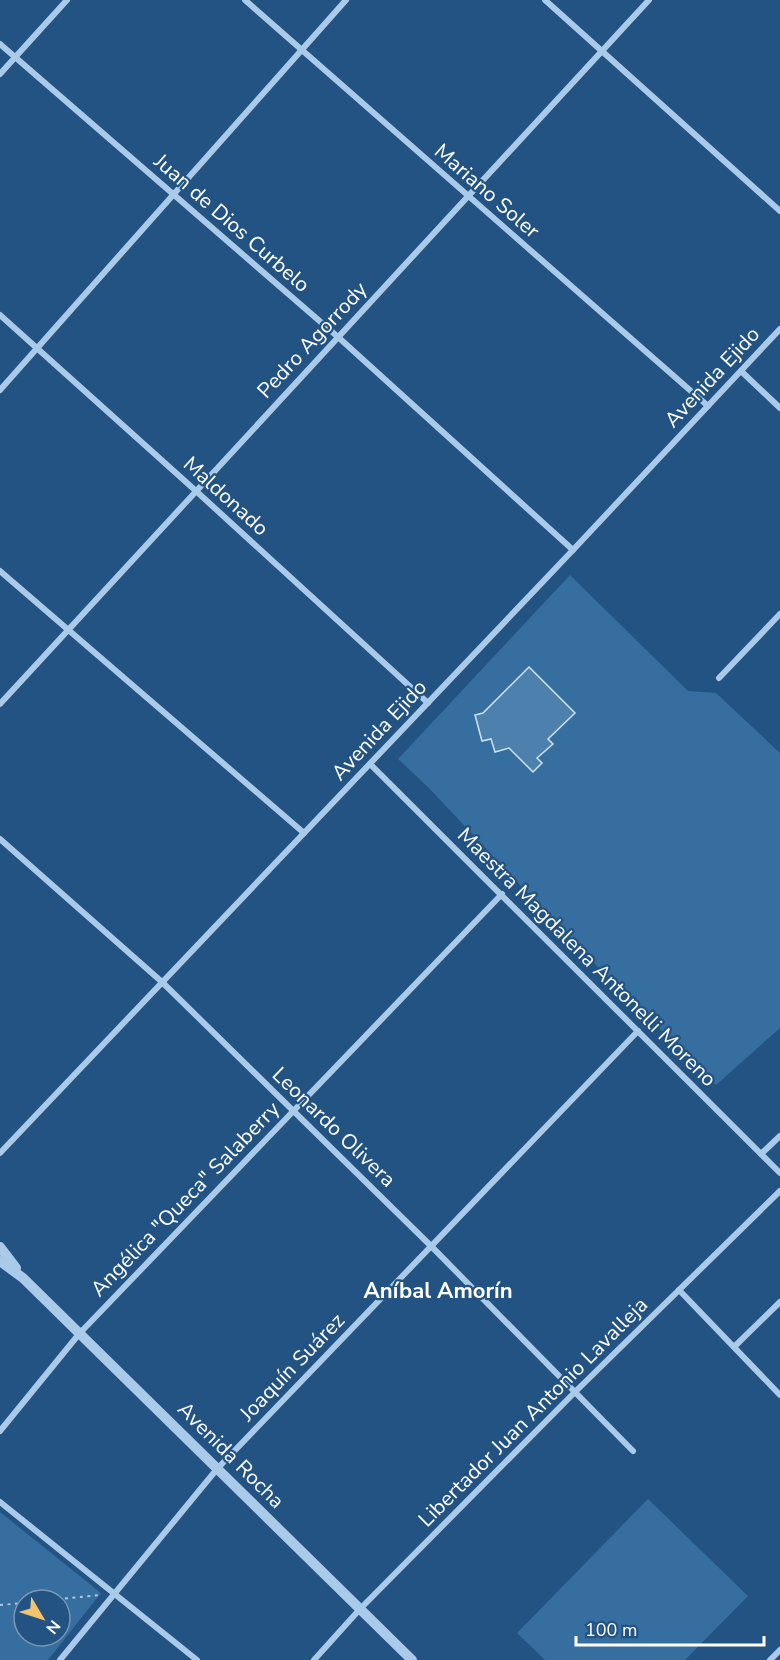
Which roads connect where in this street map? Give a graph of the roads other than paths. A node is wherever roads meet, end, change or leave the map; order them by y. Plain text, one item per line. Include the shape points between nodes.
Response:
1 (67, 0) edge
2 (245, 0) edge
3 (346, 0) edge
4 (545, 0) edge
5 (650, 0) edge
6 (0, 44) edge
7 (302, 50) junction
8 (602, 51) junction
9 (15, 58) junction
10 (0, 74) edge
11 (175, 195) junction
12 (468, 197) junction
13 (780, 211) edge
14 (0, 315) edge
15 (780, 329) edge
16 (338, 337) junction
17 (37, 348) junction
18 (741, 371) junction
19 (0, 390) edge
20 (708, 406) junction
21 (780, 408) edge
22 (196, 491) junction
23 (573, 550) junction
24 (0, 571) edge
25 (780, 614) edge
26 (68, 630) junction
27 (719, 678) dead end
28 (428, 703) junction
29 (0, 704) edge
30 (370, 764) junction
31 (304, 833) junction
32 (0, 839) edge
33 (502, 894) junction
34 (162, 982) junction
35 (638, 1031) junction
36 (293, 1111) junction
37 (780, 1136) edge
38 (0, 1153) edge
39 (761, 1154) junction
40 (780, 1173) edge
41 (780, 1191) edge
42 (431, 1246) junction
43 (0, 1247) edge
44 (0, 1261) edge
45 (23, 1278) junction
46 (679, 1290) junction
47 (780, 1302) edge
48 (79, 1334) junction
49 (734, 1347) junction
50 (575, 1392) junction
51 (780, 1395) edge
52 (0, 1431) edge
53 (633, 1450) dead end
54 (218, 1469) junction
55 (0, 1502) edge
56 (112, 1594) junction
57 (360, 1609) junction
58 (780, 1650) edge
59 (60, 1660) edge
60 (197, 1660) edge
61 (314, 1660) edge
62 (412, 1660) edge
63 (770, 1660) edge

1 - 9 street
2 - 7 street, Mariano Soler
3 - 7 street
4 - 8 street
5 - 8 street, Pedro Agorrody
6 - 9 street, Juan de Dios Curbelo
7 - 11 street
7 - 12 street, Mariano Soler
8 - 12 street, Pedro Agorrody
8 - 13 street
9 - 10 street
9 - 11 street, Juan de Dios Curbelo
11 - 16 street, Juan de Dios Curbelo
11 - 17 street
12 - 16 street, Pedro Agorrody
12 - 20 street, Mariano Soler
14 - 17 street, Maldonado
15 - 18 street, Avenida Ejido
16 - 22 street, Pedro Agorrody
16 - 23 street, Juan de Dios Curbelo
17 - 19 street
17 - 22 street, Maldonado
18 - 20 street, Avenida Ejido
18 - 21 street
20 - 23 street, Avenida Ejido
22 - 26 street, Pedro Agorrody
22 - 28 street, Maldonado
23 - 28 street, Avenida Ejido
24 - 26 street
25 - 27 street
26 - 29 street, Pedro Agorrody
26 - 31 street
28 - 30 street, Avenida Ejido
30 - 31 street, Avenida Ejido
30 - 33 street, Maestra Magdalena Antonelli Moreno
31 - 34 street, Avenida Ejido
32 - 34 street, Leonardo Olivera
33 - 35 street, Maestra Magdalena Antonelli Moreno
33 - 36 street, Angélica "Queca" Salaberry
34 - 36 street, Leonardo Olivera
34 - 38 street, Avenida Ejido
35 - 39 street, Maestra Magdalena Antonelli Moreno
35 - 42 street, Joaquín Suárez
36 - 42 street, Leonardo Olivera
36 - 48 street, Angélica "Queca" Salaberry
37 - 39 street
39 - 40 street, Maestra Magdalena Antonelli Moreno
41 - 46 street, Libertador Juan Antonio Lavalleja
42 - 50 street, Leonardo Olivera
42 - 54 street, Joaquín Suárez
43 - 45 street, Avenida Rocha
44 - 45 street, Avenida Rocha
45 - 48 street, Avenida Rocha
46 - 49 street
46 - 50 street, Libertador Juan Antonio Lavalleja
47 - 49 street
48 - 52 street, Angélica "Queca" Salaberry
48 - 54 street, Avenida Rocha
49 - 51 street
50 - 53 street, Leonardo Olivera
50 - 57 street, Libertador Juan Antonio Lavalleja
54 - 56 street, Joaquín Suárez
54 - 57 street, Avenida Rocha
55 - 56 street
56 - 59 street, Joaquín Suárez
56 - 60 street
57 - 61 street, Libertador Juan Antonio Lavalleja
57 - 62 street, Avenida Rocha
58 - 63 street

